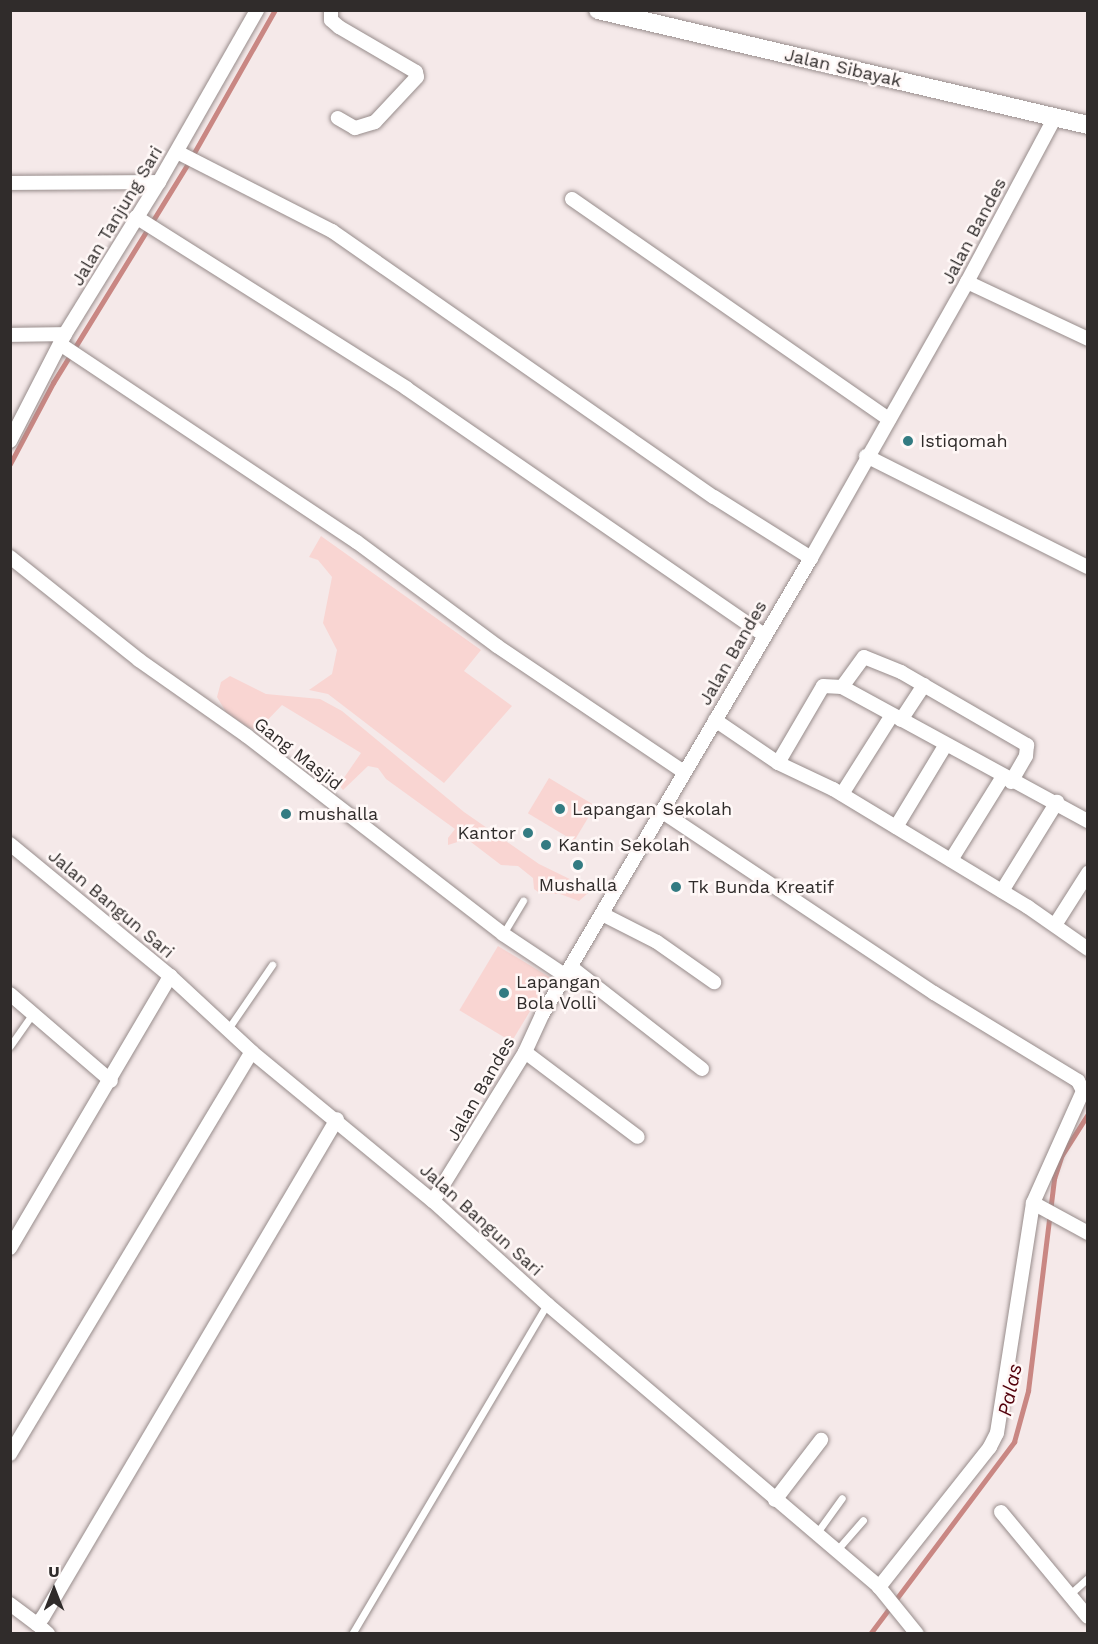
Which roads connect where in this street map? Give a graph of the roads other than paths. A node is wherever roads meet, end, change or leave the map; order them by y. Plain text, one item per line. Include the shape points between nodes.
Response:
1 (257, 10) edge
2 (331, 10) edge
3 (598, 10) edge
4 (1055, 117) junction
5 (338, 118) dead end
6 (1088, 124) edge
7 (181, 155) junction
8 (159, 182) junction
9 (10, 183) edge
10 (572, 199) dead end
11 (141, 219) junction
12 (967, 282) junction
13 (10, 335) edge
14 (1088, 339) edge
15 (66, 344) junction
16 (889, 419) junction
17 (10, 441) edge
18 (866, 456) junction
19 (10, 557) edge
20 (811, 558) junction
21 (1088, 567) edge
22 (764, 635) junction
23 (924, 685) junction
24 (842, 687) junction
25 (896, 717) junction
26 (716, 720) junction
27 (945, 746) junction
28 (778, 763) junction
29 (684, 772) junction
30 (1007, 780) junction
31 (842, 794) junction
32 (1057, 802) junction
33 (661, 811) junction
34 (1088, 821) edge
35 (896, 827) junction
36 (10, 844) edge
37 (951, 860) junction
38 (1088, 873) edge
39 (1002, 891) junction
40 (523, 901) dead end
41 (604, 915) junction
42 (1055, 926) junction
43 (504, 934) junction
44 (1088, 949) edge
45 (272, 965) dead end
46 (568, 972) junction
47 (170, 976) junction
48 (714, 982) dead end
49 (10, 994) edge
50 (32, 1014) junction
51 (228, 1029) junction
52 (10, 1046) edge
53 (252, 1052) junction
54 (525, 1052) junction
55 (702, 1069) dead end
56 (111, 1081) junction
57 (337, 1119) junction
58 (638, 1137) dead end
59 (433, 1201) junction
60 (1034, 1203) junction
61 (1088, 1233) edge
62 (10, 1248) edge
63 (548, 1304) junction
64 (821, 1440) dead end
65 (10, 1454) edge
66 (842, 1498) dead end
67 (775, 1500) junction
68 (1001, 1512) dead end
69 (863, 1520) dead end
70 (816, 1534) junction
71 (836, 1551) junction
72 (1088, 1578) edge
73 (881, 1590) junction
74 (1069, 1595) junction
75 (10, 1604) edge
76 (1088, 1617) edge
77 (37, 1624) junction
78 (48, 1634) edge
79 (352, 1634) edge
80 (917, 1634) edge

1 - 7 street, Jalan Tanjung Sari
2 - 5 street via 331,20 339,27 416,72 417,77 375,122 355,128
3 - 4 street, Jalan Sibayak
4 - 6 street, Jalan Sibayak
4 - 12 street, Jalan Bandes
7 - 8 street, Jalan Tanjung Sari
7 - 20 street via 332,231 714,497
8 - 9 street
8 - 11 street, Jalan Tanjung Sari
10 - 16 street
11 - 15 street, Jalan Tanjung Sari
11 - 22 street via 406,388
12 - 14 street
12 - 16 street, Jalan Bandes
13 - 15 street
15 - 17 street, Jalan Tanjung Sari
15 - 29 street
16 - 18 street, Jalan Bandes
18 - 20 street, Jalan Bandes
18 - 21 street
19 - 43 street, Gang Masjid via 139,660 247,736
20 - 22 street, Jalan Bandes
22 - 26 street, Jalan Bandes
23 - 24 street via 864,657
23 - 25 street
23 - 30 street via 1027,745 1026,756
24 - 25 street
24 - 28 street via 823,687
25 - 27 street
25 - 31 street
26 - 28 street
26 - 29 street, Jalan Bandes
27 - 30 street
27 - 35 street
28 - 31 street
29 - 33 street, Jalan Bandes
30 - 32 street
30 - 37 street
31 - 35 street
32 - 34 street
32 - 39 street
33 - 41 street, Jalan Bandes
33 - 60 street via 934,993 1078,1081 1083,1097 1044,1174
35 - 37 street
36 - 47 street, Jalan Bangun Sari
37 - 39 street
38 - 42 street
39 - 42 street
40 - 43 lane
41 - 46 street, Jalan Bandes
41 - 48 street via 657,942
42 - 44 street
43 - 46 street, Gang Masjid
45 - 51 lane
46 - 54 street, Jalan Bandes
46 - 55 street, Gang Masjid
47 - 51 street, Jalan Bangun Sari
47 - 56 street
49 - 50 street
50 - 52 lane
50 - 56 street
51 - 53 street, Jalan Bangun Sari
53 - 57 street, Jalan Bangun Sari
53 - 65 street
54 - 58 street
54 - 59 street, Jalan Bandes
56 - 62 street
57 - 59 street, Jalan Bangun Sari
57 - 77 street
59 - 63 street, Jalan Bangun Sari
60 - 61 street
60 - 73 street via 997,1433
63 - 67 street, Jalan Bangun Sari
63 - 79 lane
64 - 67 street
66 - 70 lane
67 - 70 street, Jalan Bangun Sari
68 - 74 street
69 - 71 lane
70 - 71 street, Jalan Bangun Sari
71 - 73 street, Jalan Bangun Sari
72 - 74 lane
73 - 80 street, Jalan Bangun Sari
74 - 76 street
75 - 77 street
77 - 78 street

